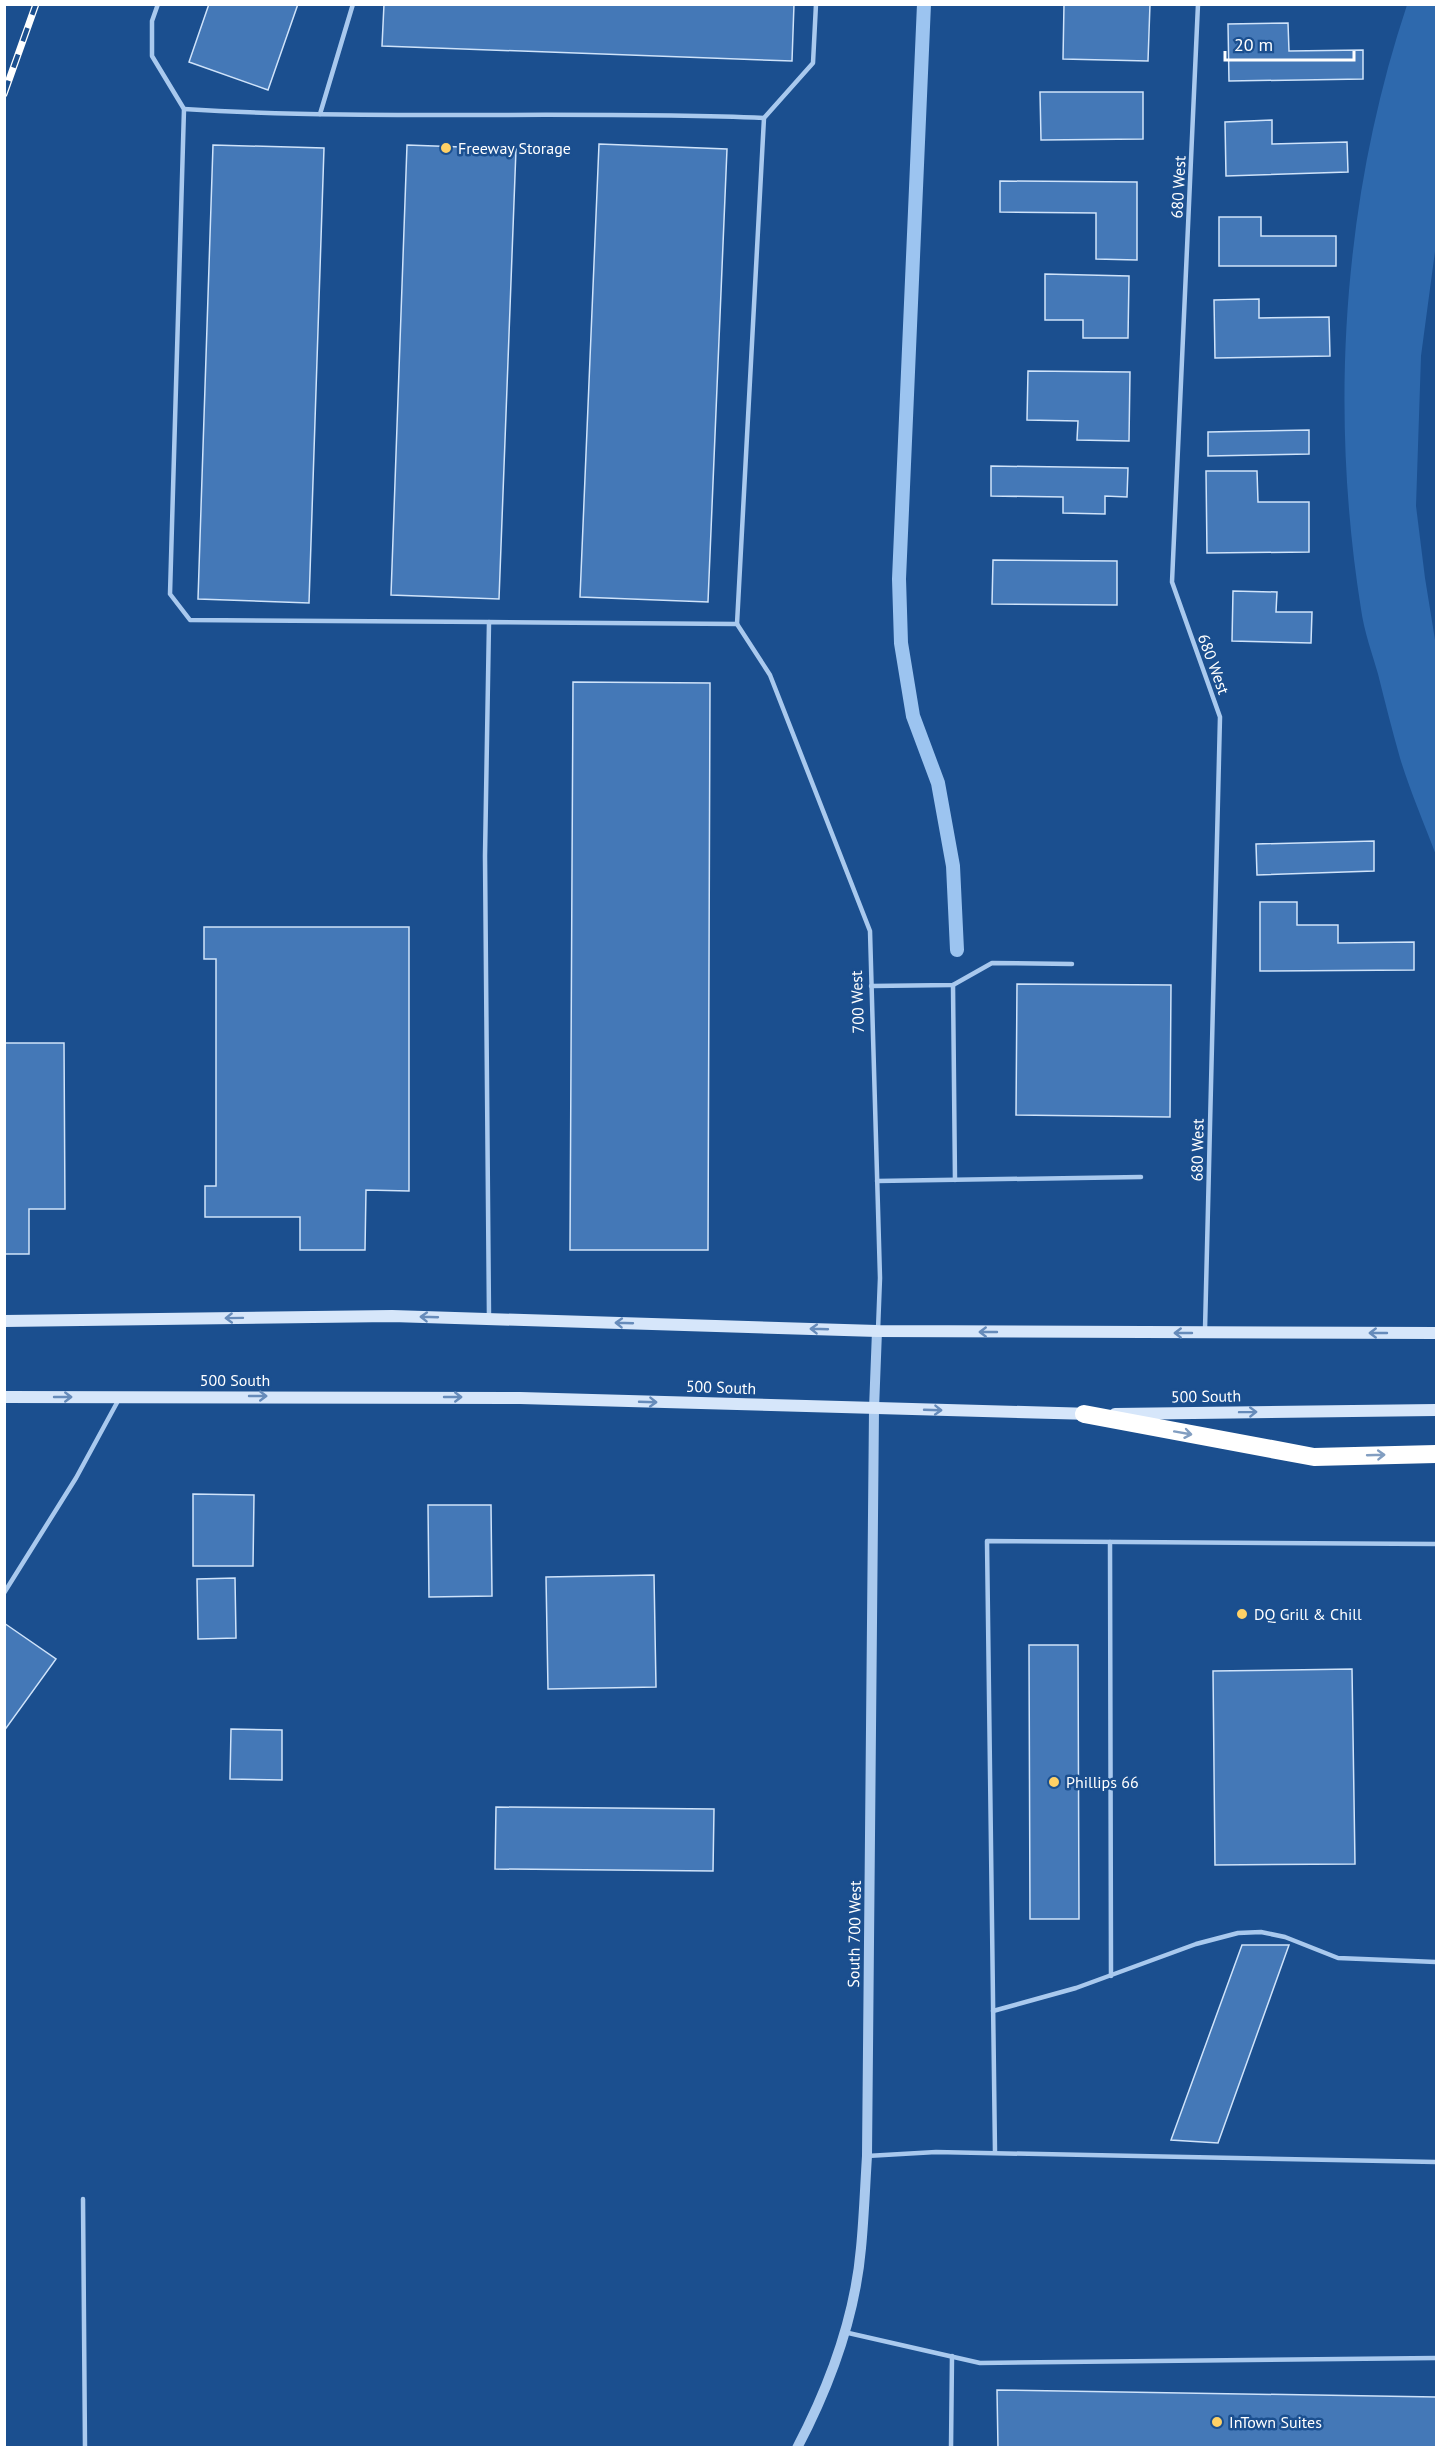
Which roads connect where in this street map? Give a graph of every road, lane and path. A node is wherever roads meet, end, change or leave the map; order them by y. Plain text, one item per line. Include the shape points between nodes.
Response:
1 (158, 4) edge
2 (353, 4) edge
3 (816, 4) edge
4 (1198, 4) edge
5 (184, 109) junction
6 (320, 114) junction
7 (764, 118) junction
8 (489, 622) junction
9 (737, 624) junction
10 (1072, 964) dead end
11 (953, 985) junction
12 (872, 986) junction
13 (1141, 1177) dead end
14 (955, 1180) junction
15 (878, 1181) junction
16 (489, 1319) junction
17 (4, 1321) edge
18 (878, 1331) junction
19 (1204, 1333) junction
20 (1437, 1333) edge
21 (120, 1396) junction
22 (4, 1397) edge
23 (874, 1409) junction
24 (1437, 1410) edge
25 (1084, 1414) junction
26 (1437, 1454) edge
27 (1110, 1542) junction
28 (1437, 1545) edge
29 (4, 1593) edge
30 (1437, 1962) edge
31 (1111, 1976) junction
32 (993, 2011) junction
33 (995, 2152) junction
34 (867, 2156) junction
35 (1437, 2162) edge
36 (83, 2199) dead end
37 (844, 2332) junction
38 (952, 2356) junction
39 (1437, 2358) edge
40 (85, 2448) edge
41 (797, 2448) edge
42 (951, 2448) edge

1 - 5 lane via 152,21 152,56
2 - 6 lane
3 - 7 lane via 813,63
4 - 19 lane, 680 West via 1172,582 1220,717
5 - 6 lane
5 - 8 lane via 170,594 190,620
6 - 7 lane via 661,114
7 - 9 lane
8 - 9 lane
8 - 16 lane via 485,856
9 - 12 lane, 700 West via 771,675 847,867 870,931
10 - 11 lane via 992,963
11 - 12 lane
11 - 14 lane
12 - 15 lane, 700 West
13 - 14 lane
14 - 15 lane
15 - 18 lane, 700 West
16 -> 17 main road via 392,1316
18 -> 16 main road
19 -> 18 main road
18 - 23 street, 700 West
20 -> 19 main road
22 -> 21 main road, 500 South
21 -> 23 main road, 500 South via 520,1398
21 - 29 lane via 76,1478
23 -> 25 main road, 500 South
23 - 34 street, South 700 West
25 -> 24 main road, 500 South
25 -> 26 highway via 1314,1457
27 - 28 lane
27 - 31 lane
27 - 32 lane via 987,1541
30 - 31 lane via 1338,1958 1261,1932 1238,1933 1196,1944
31 - 32 lane
32 - 33 lane
33 - 34 lane
33 - 35 lane
34 - 37 street, South 700 West via 861,2250
36 - 40 lane
37 - 38 lane
37 - 41 street, South 700 West via 817,2410
38 - 39 lane via 980,2362
38 - 42 lane

